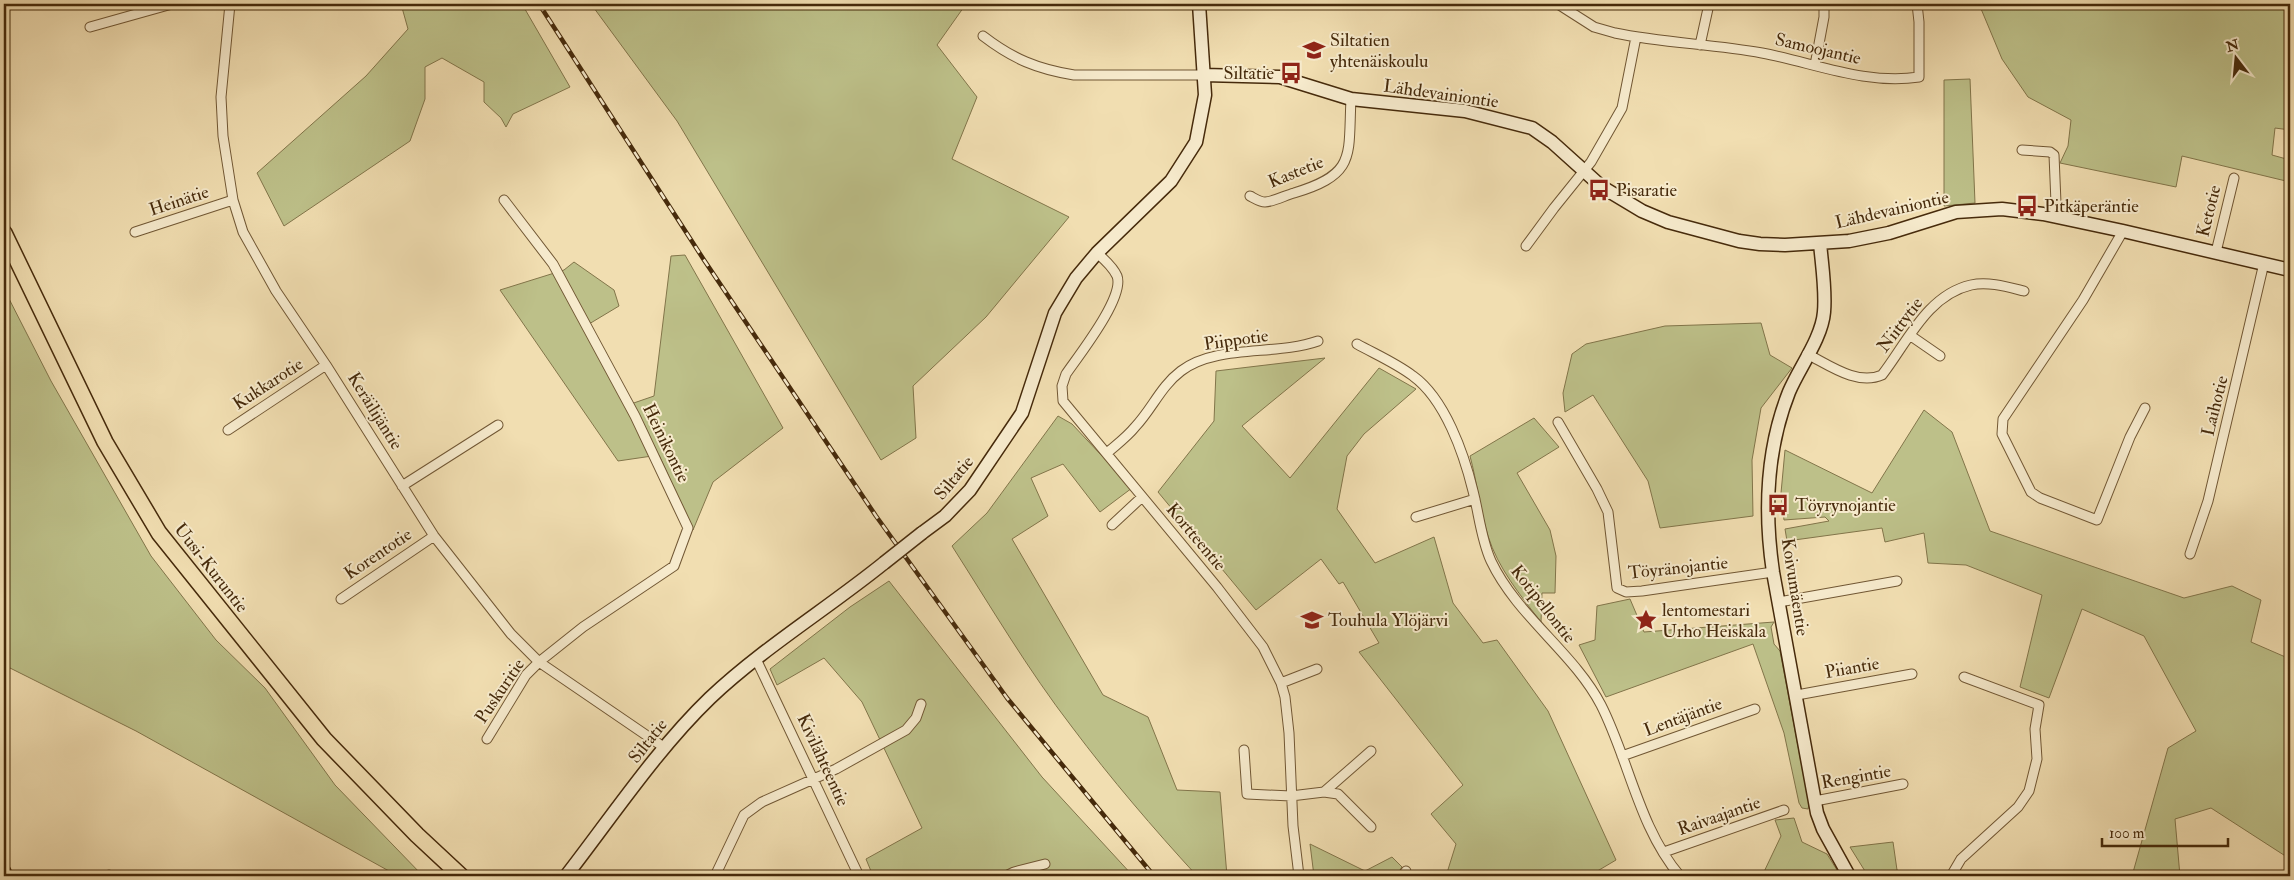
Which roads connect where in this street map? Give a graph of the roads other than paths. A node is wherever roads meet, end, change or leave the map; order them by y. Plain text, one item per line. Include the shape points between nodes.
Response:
1 (172, 4) edge
2 (230, 4) edge
3 (1199, 4) edge
4 (1558, 4) edge
5 (1709, 4) edge
6 (1824, 4) edge
7 (1917, 4) edge
8 (90, 27) dead end
9 (983, 36) dead end
10 (1636, 37) junction
11 (1700, 45) junction
12 (1815, 65) junction
13 (1204, 75) junction
14 (1351, 99) junction
15 (2022, 150) dead end
16 (1584, 171) junction
17 (2234, 178) dead end
18 (1250, 196) dead end
19 (233, 200) junction
20 (504, 200) dead end
21 (2053, 216) junction
22 (2123, 231) junction
23 (135, 232) dead end
24 (4, 233) edge
25 (1820, 244) junction
26 (1526, 246) dead end
27 (2216, 252) junction
28 (1096, 253) junction
29 (2264, 263) junction
30 (2290, 270) edge
31 (2024, 290) dead end
32 (1911, 336) junction
33 (1318, 342) dead end
34 (1357, 344) dead end
35 (1807, 354) junction
36 (1940, 356) dead end
37 (326, 365) junction
38 (2144, 408) dead end
39 (1558, 422) dead end
40 (498, 425) dead end
41 (228, 430) dead end
42 (1107, 453) junction
43 (402, 486) junction
44 (1142, 497) junction
45 (1475, 499) junction
46 (1416, 516) dead end
47 (1112, 525) dead end
48 (434, 536) junction
49 (2190, 554) dead end
50 (1773, 572) junction
51 (1897, 581) dead end
52 (341, 599) dead end
53 (1779, 602) junction
54 (756, 659) junction
55 (539, 662) junction
56 (1317, 670) dead end
57 (1912, 674) dead end
58 (1964, 676) dead end
59 (1281, 683) junction
60 (1797, 695) junction
61 (921, 704) dead end
62 (1754, 709) dead end
63 (488, 739) dead end
64 (665, 748) junction
65 (1244, 750) dead end
66 (1371, 751) dead end
67 (1622, 756) junction
68 (814, 778) junction
69 (1903, 784) dead end
70 (1324, 792) junction
71 (1291, 796) junction
72 (1815, 801) junction
73 (1784, 810) dead end
74 (1371, 827) dead end
75 (1664, 852) junction
76 (1045, 864) dead end
77 (4, 871) edge
78 (6, 876) edge
79 (461, 876) edge
80 (566, 876) edge
81 (715, 876) edge
82 (859, 876) edge
83 (1006, 876) edge
84 (1299, 876) edge
85 (1680, 876) edge
86 (1849, 876) edge
87 (1951, 876) edge

1 - 8 street
2 - 19 street, Keräilijäntie via 220,97
3 - 13 street, Siltatie
4 - 10 street, Samoojantie via 1594,27
5 - 11 street
6 - 12 street
7 - 12 street, Samoojantie via 1919,77 1871,79
9 - 13 street via 1021,62 1054,72 1084,76
10 - 11 street, Samoojantie
10 - 16 street via 1622,108
11 - 12 street, Samoojantie via 1761,53
13 - 14 street, Lähdevainiontie via 1280,77
13 - 28 street, Siltatie via 1205,95 1196,142 1171,181
14 - 16 street, Lähdevainiontie via 1465,112 1532,128
14 - 18 street, Kastetie via 1348,150 1343,167 1336,175 1301,191 1264,202
15 - 21 street via 2054,155 2056,203
16 - 25 street, Lähdevainiontie via 1612,193 1668,222 1739,241
16 - 26 street
17 - 27 street, Ketotie
19 - 23 street, Heinätie
19 - 37 street, Keräilijäntie via 243,232 276,291
20 - 55 street, Heinikontie via 558,272 635,416 688,528 674,566
21 - 22 street, Lähdevainiontie
21 - 25 street, Lähdevainiontie via 2002,209 1956,212 1889,232
22 - 27 street, Lähdevainiontie
22 - 38 street via 2083,300 2003,419 2002,434 2031,492 2097,520
24 - 79 main road, Uusi-Kuruntie via 105,442 158,533 324,739
25 - 35 street, Koivumäentie via 1824,312
27 - 29 street, Lähdevainiontie
28 - 42 street, Kortteentie via 1117,276 1119,290 1066,374 1061,392 1067,407
28 - 54 street, Siltatie, bridge via 1055,313 1022,413 970,490 945,516
29 - 30 street, Lähdevainiontie
29 - 49 street, Laihotie via 2208,501
31 - 32 street, Niittytie via 1988,284 1956,290 1928,310
32 - 35 street, Niittytie via 1882,376 1873,380 1852,376
32 - 36 street
33 - 42 street, Piippotie via 1198,361 1181,370 1160,391 1136,427
34 - 45 street, Kotipellontie via 1413,376 1428,392 1449,422
35 - 50 street, Koivumäentie via 1789,392 1772,447 1767,506
37 - 41 street, Kukkarotie
37 - 43 street, Keräilijäntie
39 - 50 street, Töyränojantie via 1608,512 1617,588 1626,592 1642,591
40 - 43 street
42 - 44 street, Kortteentie
43 - 48 street, Keräilijäntie
44 - 47 street
44 - 59 street, Kortteentie via 1264,647
45 - 46 street
45 - 67 street, Kotipellontie via 1481,529 1499,575 1590,689
48 - 52 street, Korentotie
48 - 55 street, Keräilijäntie via 511,634
50 - 53 street, Koivumäentie
51 - 53 street
53 - 60 street, Koivumäentie
54 - 64 street, Siltatie via 709,699
54 - 68 street, Kivilähteentie
55 - 63 street, Puskuritie via 526,675
55 - 64 street, Keräilijäntie
56 - 59 street
57 - 60 street, Piiantie
58 - 87 street via 2039,706 2035,729 2038,759 2028,791 2018,807 1961,859
59 - 71 street, Kortteentie via 1289,733
60 - 72 street, Koivumäentie
61 - 68 street via 916,718 906,730
62 - 67 street, Lentäjäntie
64 - 80 street, Siltatie
65 - 71 street via 1247,794
66 - 70 street
67 - 75 street, Kotipellontie
68 - 81 street via 762,802 744,815
68 - 82 street, Kivilähteentie
69 - 72 street, Rengintie
70 - 71 street
70 - 74 street via 1338,794
71 - 84 street, Kortteentie
72 - 86 street, Koivumäentie via 1823,829
73 - 75 street, Raivaajantie
75 - 85 street, Kotipellontie
76 - 83 street
77 - 78 street

